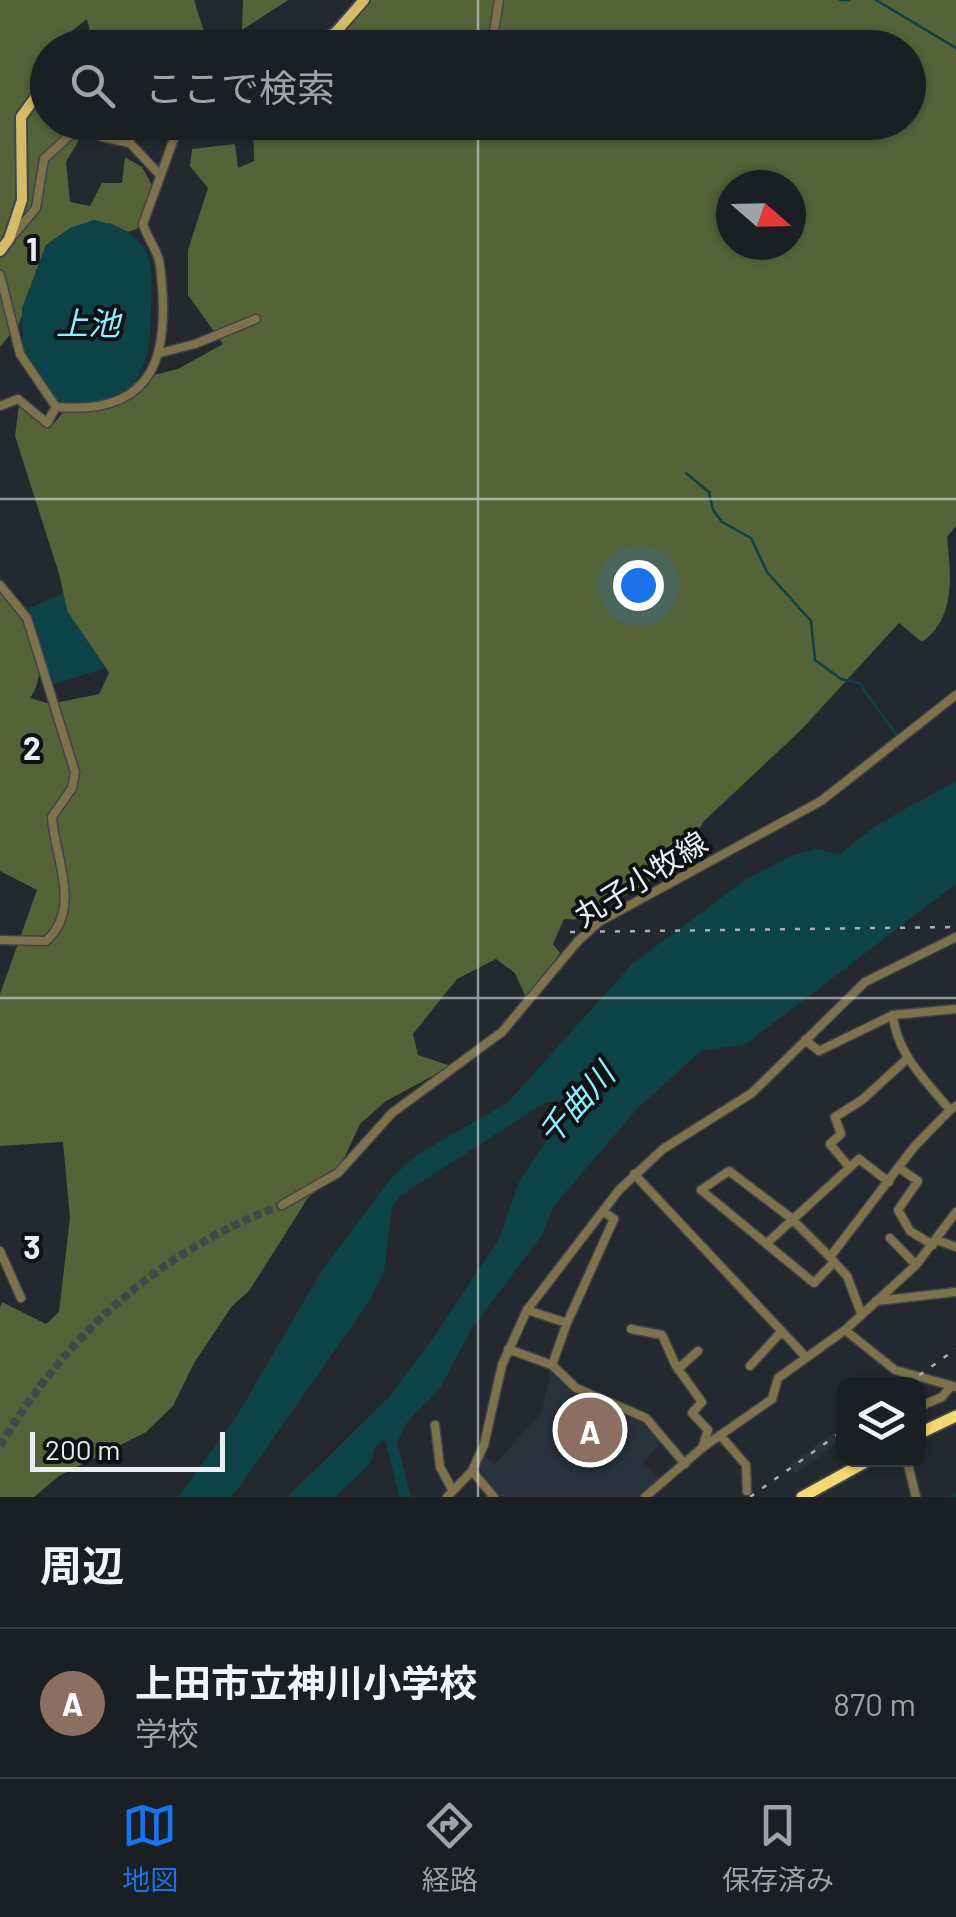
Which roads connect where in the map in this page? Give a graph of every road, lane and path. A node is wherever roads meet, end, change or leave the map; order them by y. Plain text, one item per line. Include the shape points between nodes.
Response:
1 (364, 0) edge
2 (500, 0) edge
3 (338, 30) edge
4 (494, 30) edge
5 (30, 105) edge
6 (65, 140) edge
7 (116, 140) edge
8 (173, 140) edge
9 (159, 174) junction
10 (9, 239) junction
11 (0, 250) edge
12 (0, 275) edge
13 (256, 318) dead end
14 (160, 352) junction
15 (0, 406) edge
16 (56, 407) junction
17 (0, 585) edge
18 (956, 694) edge
19 (956, 937) edge
20 (0, 940) edge
21 (956, 1008) edge
22 (893, 1015) junction
23 (805, 1040) junction
24 (908, 1058) junction
25 (953, 1108) edge
26 (849, 1167) junction
27 (900, 1168) junction
28 (634, 1174) junction
29 (889, 1182) junction
30 (282, 1205) tunnel mouth
31 (603, 1211) junction
32 (956, 1212) edge
33 (791, 1218) junction
34 (890, 1238) dead end
35 (935, 1242) junction
36 (767, 1243) junction
37 (956, 1246) edge
38 (0, 1250) edge
39 (832, 1260) junction
40 (916, 1265) junction
41 (956, 1292) edge
42 (21, 1298) dead end
43 (876, 1301) junction
44 (527, 1310) junction
45 (861, 1314) junction
46 (567, 1323) junction
47 (631, 1329) dead end
48 (844, 1330) junction
49 (782, 1332) junction
50 (508, 1349) junction
51 (698, 1351) dead end
52 (805, 1356) junction
53 (552, 1365) junction
54 (750, 1366) dead end
55 (678, 1369) junction
56 (953, 1387) edge
57 (926, 1404) edge
58 (956, 1416) edge
59 (435, 1425) dead end
60 (926, 1430) edge
61 (720, 1435) junction
62 (702, 1448) junction
63 (685, 1464) junction
64 (856, 1467) edge
65 (910, 1467) edge
66 (472, 1471) junction
67 (747, 1491) dead end
68 (450, 1493) edge
69 (494, 1497) edge
70 (645, 1497) edge
71 (802, 1497) edge
72 (916, 1497) edge

1 - 3 main road
2 - 4 street
5 - 10 main road via 21,117 22,200
6 - 10 street via 44,159 36,208
7 - 9 street via 130,143
8 - 9 street
9 - 14 street via 143,224 160,266
10 - 11 main road
12 - 16 street via 20,354
13 - 14 street
14 - 16 street via 150,375 123,400 100,408
15 - 16 street via 18,400 47,424
17 - 20 street via 28,618 75,772 52,816 66,885 55,932 46,941
18 - 30 street, 丸子小牧線, bridge via 821,800 599,922 502,1032 392,1113 338,1173
19 - 23 street via 865,982
21 - 22 street
22 - 23 street via 819,1051
22 - 24 street via 895,1038
23 - 28 street via 752,1093
24 - 25 street
24 - 26 street via 835,1117 841,1134 830,1144
25 - 27 street
26 - 29 street via 859,1159
26 - 33 street
27 - 29 street
27 - 35 street via 918,1181 898,1210 900,1219
28 - 31 street
28 - 49 street
29 - 39 street
31 - 44 street
31 - 46 street via 614,1220
32 - 35 street
33 - 36 street
33 - 36 street via 729,1171 701,1190
33 - 39 street
34 - 40 street
35 - 37 street
35 - 40 street
36 - 39 street via 814,1283
38 - 42 street
39 - 45 street via 847,1276
40 - 43 street
41 - 43 street
43 - 45 street
44 - 46 street
44 - 50 street
45 - 48 street
46 - 53 street
47 - 55 street via 662,1334
48 - 52 street
48 - 56 street via 895,1370
49 - 52 street
49 - 54 street
50 - 53 street
50 - 66 street
51 - 55 street
52 - 61 street via 778,1378 772,1399
53 - 63 street via 576,1388 646,1418
55 - 62 street via 702,1402 692,1412 708,1430
56 - 57 street
58 - 60 highway
59 - 68 street
61 - 62 street
61 - 67 street via 746,1464
62 - 63 street
63 - 70 street
64 - 71 highway
65 - 72 street
66 - 68 street
66 - 69 street

